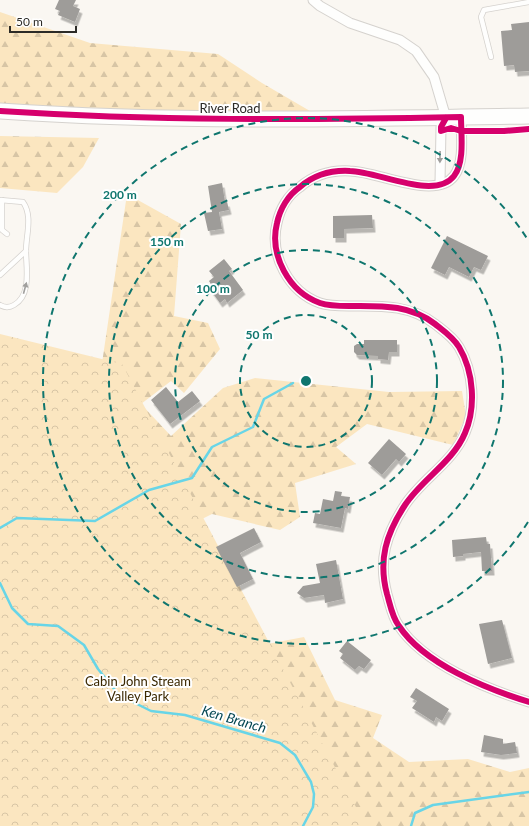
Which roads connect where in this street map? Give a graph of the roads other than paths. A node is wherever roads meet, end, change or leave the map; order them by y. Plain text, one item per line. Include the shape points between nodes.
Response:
1 (313, 0) edge
2 (529, 2) edge
3 (491, 57) dead end
4 (0, 110) edge
5 (529, 116) edge
6 (446, 118) junction
7 (461, 118) junction
8 (440, 183) junction
9 (1, 200) edge
10 (7, 234) dead end
11 (26, 251) junction
12 (0, 275) edge
13 (0, 305) edge
14 (529, 702) edge

1 - 6 street via 350,23 400,40 416,50 434,77
2 - 3 lane via 484,10 481,17
4 - 6 main road, River Road via 92,117
5 - 7 main road, River Road
6 - 7 main road, River Road
6 -> 8 street via 441,126
7 - 8 street via 460,158 456,173 450,181
8 - 14 street via 428,186 411,185 382,175 352,170 327,173 310,179 292,192 278,215 274,235 280,266 296,288 319,303 407,309 449,334 460,349 468,370 472,393 472,409 465,434 454,451 414,492 402,510 386,540 382,562 384,584 398,625 414,644 456,672 492,690
9 - 10 lane via 2,230
9 - 11 lane via 23,202 26,207
11 - 12 lane
13 -> 11 lane via 5,308 12,307 19,303 25,291 28,265

